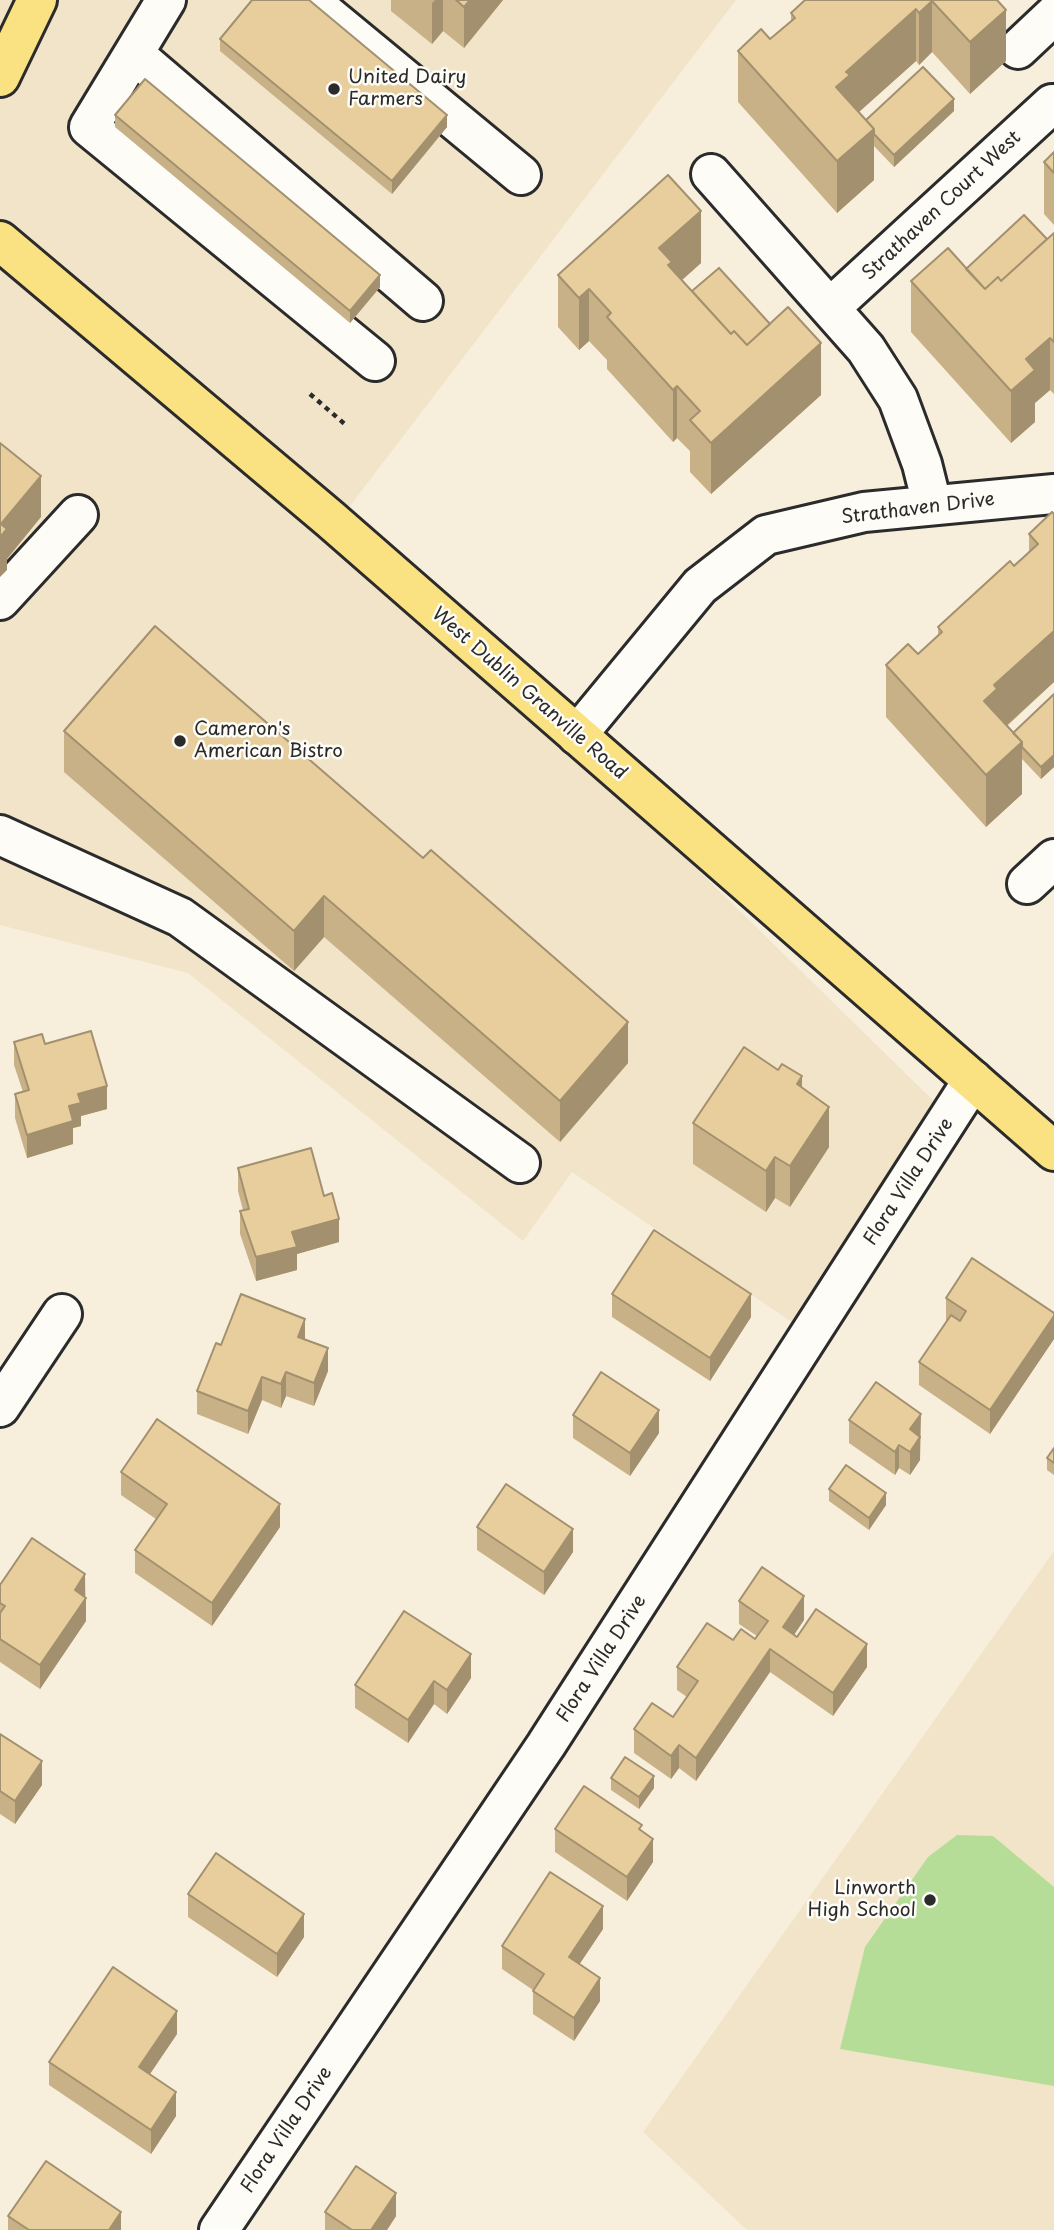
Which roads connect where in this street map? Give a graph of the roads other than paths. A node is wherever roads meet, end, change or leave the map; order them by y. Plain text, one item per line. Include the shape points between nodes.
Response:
1 (37, 0) edge
2 (166, 0) edge
3 (309, 0) edge
4 (1054, 15) edge
5 (1018, 49) dead end
6 (134, 54) junction
7 (0, 77) edge
8 (1052, 104) edge
9 (711, 174) dead end
10 (522, 175) dead end
11 (0, 241) edge
12 (423, 301) dead end
13 (831, 307) junction
14 (375, 361) dead end
15 (1054, 495) edge
16 (932, 505) junction
17 (78, 515) dead end
18 (0, 600) edge
19 (577, 735) junction
20 (0, 835) edge
21 (973, 1080) junction
22 (1054, 1151) edge
23 (520, 1163) dead end
24 (62, 1314) dead end
25 (0, 1407) edge
26 (219, 2230) edge

1 - 7 main road
2 - 6 street
3 - 10 street
4 - 5 street
6 - 12 street
6 - 14 street via 89,127
8 - 13 street, Strathaven Court West
9 - 13 street
11 - 19 main road, West Dublin Granville Road via 311,502
13 - 16 street via 866,349 898,399
15 - 16 street, Strathaven Drive
16 - 19 street, Strathaven Drive via 864,512 766,535 700,586
17 - 18 street
19 - 21 main road, West Dublin Granville Road
20 - 23 street via 180,917
21 - 22 main road, West Dublin Granville Road
21 - 26 street, Flora Villa Drive via 546,1745
24 - 25 street

